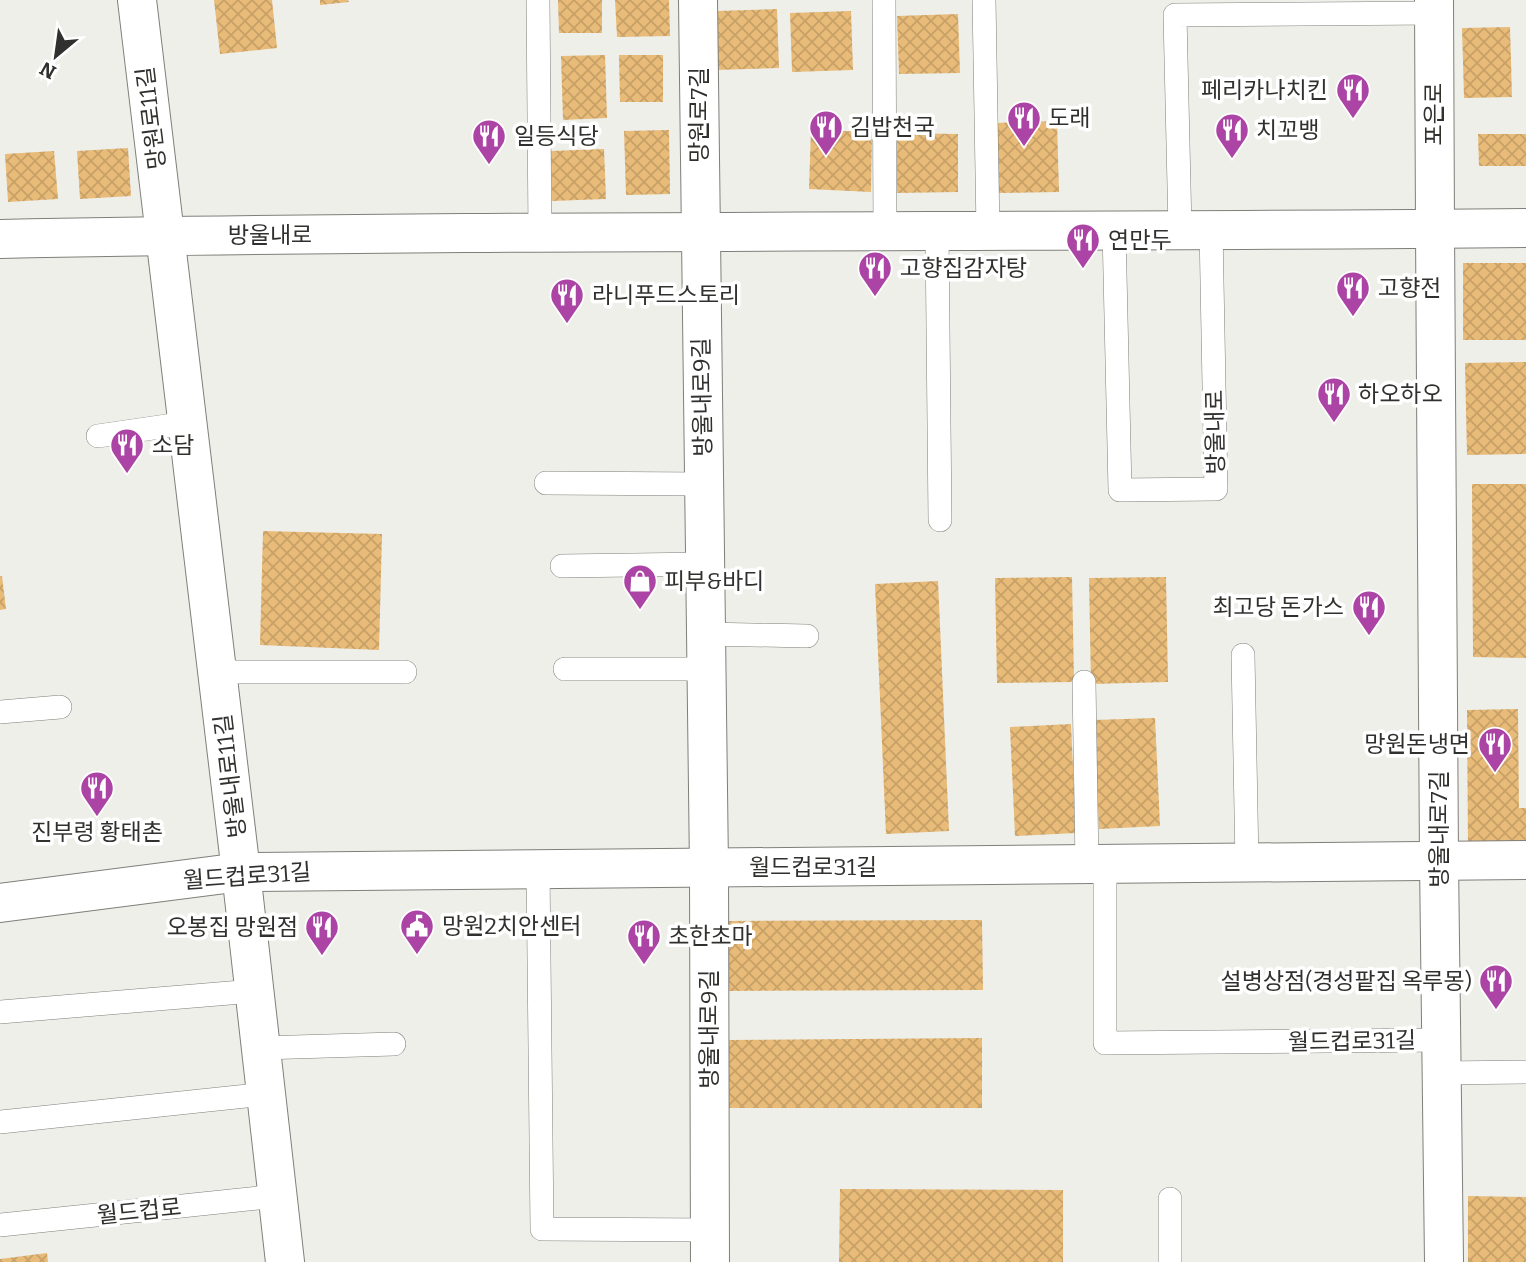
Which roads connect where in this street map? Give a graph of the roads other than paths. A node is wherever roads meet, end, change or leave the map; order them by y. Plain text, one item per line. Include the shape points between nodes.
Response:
1 (137, 0) edge
2 (538, 0) edge
3 (698, 0) edge
4 (884, 0) edge
5 (984, 0) edge
6 (1434, 7) edge
7 (1526, 228) edge
8 (1195, 229) junction
9 (1435, 229) junction
10 (988, 230) junction
11 (1114, 230) junction
12 (700, 231) junction
13 (885, 231) junction
14 (937, 231) junction
15 (540, 233) junction
16 (164, 236) junction
17 (0, 239) edge
18 (187, 423) junction
19 (97, 436) dead end
20 (546, 483) dead end
21 (703, 484) junction
22 (940, 520) dead end
23 (704, 564) junction
24 (562, 566) dead end
25 (807, 636) dead end
26 (706, 652) junction
27 (1242, 654) dead end
28 (565, 669) dead end
29 (217, 672) junction
30 (405, 672) dead end
31 (1084, 682) dead end
32 (60, 707) dead end
33 (0, 712) edge
34 (1526, 860) edge
35 (1439, 861) junction
36 (1247, 863) junction
37 (1096, 864) junction
38 (538, 868) junction
39 (709, 868) junction
40 (241, 872) junction
41 (0, 903) edge
42 (254, 991) junction
43 (0, 1012) edge
44 (394, 1044) dead end
45 (261, 1048) junction
46 (1441, 1056) junction
47 (1526, 1072) edge
48 (266, 1094) junction
49 (0, 1122) edge
50 (277, 1196) junction
51 (1170, 1199) dead end
52 (0, 1225) edge
53 (710, 1246) edge
54 (285, 1262) edge
55 (1170, 1262) edge
56 (1444, 1262) edge

1 - 16 street, 망원로11길
2 - 15 lane
3 - 12 street, 망원로7길
4 - 13 lane
5 - 10 lane
6 - 8 lane, 방울내로 via 1175,15
6 - 9 street, 포은로
7 - 9 street, 방울내로
8 - 9 street, 방울내로
8 - 11 street, 방울내로
8 - 11 lane, 방울내로 via 1216,488 1120,490
9 - 35 street, 방울내로7길
10 - 11 street, 방울내로
10 - 14 street, 방울내로
12 - 13 street, 방울내로
12 - 15 street, 방울내로
12 - 21 street, 방울내로9길
13 - 14 street, 방울내로
14 - 22 lane
15 - 16 street, 방울내로
16 - 17 street, 방울내로
16 - 18 street, 방울내로11길
18 - 19 lane
18 - 29 street, 방울내로11길
20 - 21 lane
21 - 23 street, 방울내로9길
23 - 24 lane
23 - 26 street, 방울내로9길
25 - 26 lane
26 - 28 lane
26 - 39 street, 방울내로9길
27 - 36 lane
29 - 30 lane
29 - 40 street, 방울내로11길
31 - 37 lane, 월드컵로31길
32 - 33 lane
34 - 35 street, 월드컵로31길
35 - 36 street, 월드컵로31길
35 - 46 street, 방울내로7길
36 - 37 street, 월드컵로31길
37 - 39 street, 월드컵로31길
37 - 46 lane, 월드컵로31길 via 1105,1043
38 - 39 street, 월드컵로31길
38 - 40 street, 월드컵로31길
38 - 53 lane via 542,1229
39 - 53 street, 방울내로9길
40 - 41 street, 월드컵로31길
40 - 42 street, 방울내로11길
42 - 43 lane
42 - 45 street, 방울내로11길
44 - 45 lane
45 - 48 street, 방울내로11길
46 - 47 lane, 월드컵로31길
46 - 56 street, 방울내로7길
48 - 49 lane
48 - 50 street, 방울내로11길
50 - 52 lane, 월드컵로
50 - 54 street, 방울내로11길
51 - 55 lane

